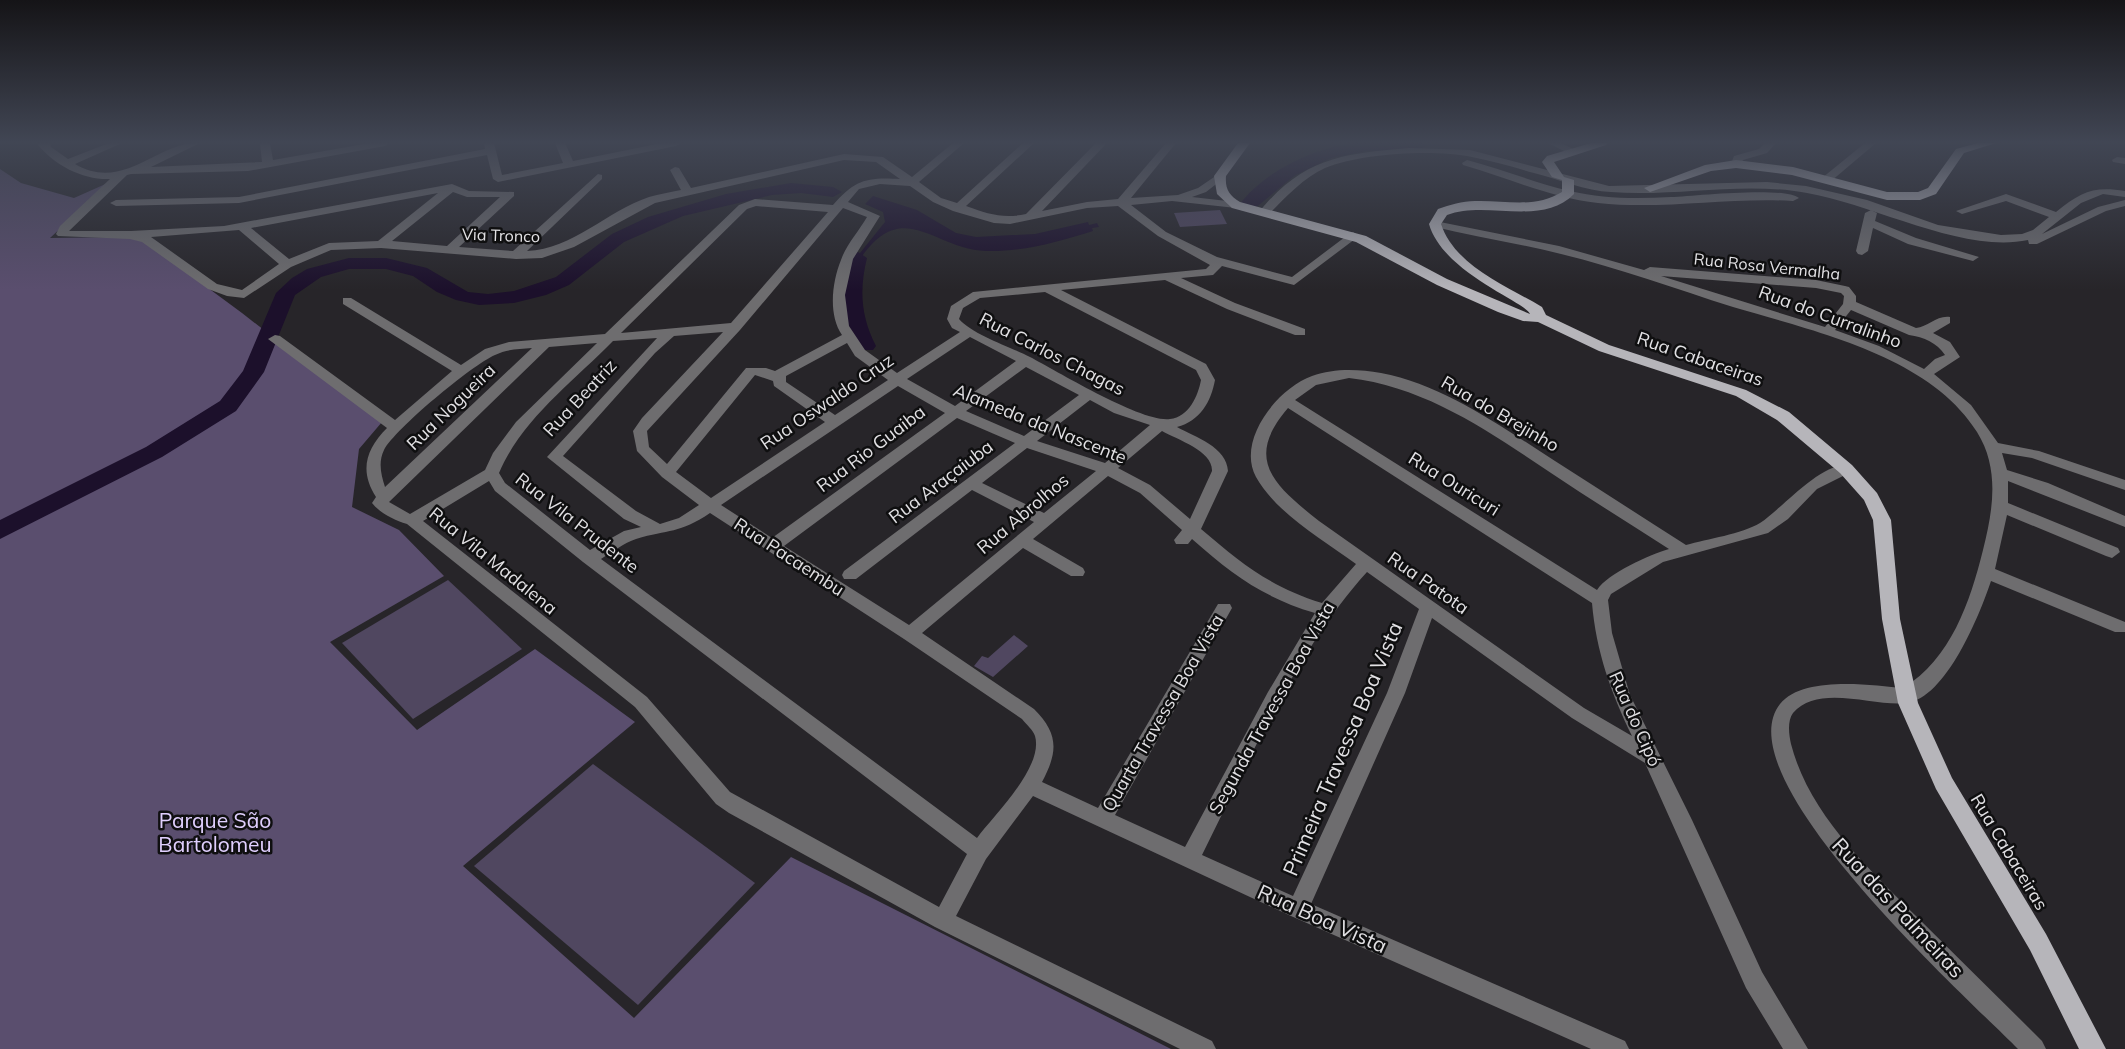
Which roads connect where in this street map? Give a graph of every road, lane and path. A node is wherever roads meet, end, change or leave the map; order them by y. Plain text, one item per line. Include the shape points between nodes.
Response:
1 (105, 192) edge
2 (257, 192) edge
3 (425, 192) edge
4 (446, 192) edge
5 (463, 192) edge
6 (582, 192) edge
7 (680, 192) edge
8 (851, 192) edge
9 (925, 192) edge
10 (976, 192) edge
11 (1054, 192) edge
12 (1130, 192) edge
13 (1195, 192) edge
14 (1222, 192) edge
15 (1285, 192) edge
16 (1562, 192) edge
17 (1813, 192) edge
18 (1845, 192) edge
19 (1929, 192) edge
20 (2100, 192) edge
21 (1569, 194) junction
22 (1172, 198) junction
23 (116, 203) dead end
24 (1121, 203) junction
25 (2125, 203) edge
26 (1236, 205) junction
27 (839, 206) junction
28 (957, 209) junction
29 (1872, 209) junction
30 (1962, 211) dead end
31 (1264, 213) junction
32 (2056, 216) junction
33 (1030, 217) junction
34 (1435, 225) junction
35 (242, 226) junction
36 (131, 235) junction
37 (1353, 236) junction
38 (381, 244) junction
39 (1996, 245) dead end
40 (450, 249) junction
41 (1863, 251) dead end
42 (516, 255) junction
43 (1973, 257) dead end
44 (1213, 260) junction
45 (288, 264) junction
46 (1633, 271) junction
47 (1166, 276) junction
48 (1047, 288) junction
49 (347, 301) dead end
50 (1849, 304) junction
51 (1540, 318) junction
52 (1945, 320) dead end
53 (735, 327) junction
54 (1300, 332) dead end
55 (1827, 332) junction
56 (1923, 332) junction
57 (967, 333) junction
58 (669, 334) junction
59 (848, 337) junction
60 (606, 338) junction
61 (275, 339) dead end
62 (544, 344) junction
63 (1027, 360) junction
64 (461, 371) junction
65 (777, 375) junction
66 (1925, 375) junction
67 (895, 379) junction
68 (1089, 394) junction
69 (1287, 401) junction
70 (953, 411) junction
71 (835, 422) junction
72 (1161, 424) junction
73 (397, 428) junction
74 (1025, 442) junction
75 (1993, 447) junction
76 (1107, 469) junction
77 (1846, 469) junction
78 (491, 472) junction
79 (667, 472) junction
80 (2001, 473) junction
81 (970, 483) junction
82 (2125, 485) edge
83 (384, 497) junction
84 (709, 504) junction
85 (2000, 506) junction
86 (412, 520) junction
87 (1044, 520) junction
88 (2125, 522) edge
89 (1193, 528) junction
90 (659, 530) junction
91 (1022, 540) junction
92 (1182, 540) dead end
93 (774, 545) junction
94 (1682, 550) junction
95 (2112, 552) dead end
96 (589, 558) junction
97 (1366, 564) junction
98 (1077, 572) dead end
99 (1985, 572) junction
100 (850, 575) dead end
101 (1600, 600) junction
102 (1428, 606) junction
103 (1224, 608) dead end
104 (1324, 610) junction
105 (2121, 627) dead end
106 (910, 634) junction
107 (1906, 696) junction
108 (1651, 757) junction
109 (1029, 785) junction
110 (1102, 819) junction
111 (980, 852) junction
112 (1189, 860) junction
113 (1298, 909) junction
114 (943, 920) junction
115 (1204, 1049) edge
116 (1617, 1049) edge
117 (1796, 1049) edge
118 (2034, 1049) edge
119 (2093, 1049) edge

1 - 36 street via 62,234
2 - 23 street via 227,202
3 - 35 street
4 - 38 street
5 - 40 street via 510,194
6 - 42 street
7 - 42 street, Via Tronco via 640,204 556,251
8 - 27 street, Rua Pacaembu
9 - 28 street, Via Tronco
10 - 28 street
11 - 33 street
12 - 24 street
13 - 22 street
14 - 26 main road
15 - 31 street
16 - 21 street
17 - 29 street
18 - 29 main road
19 - 29 main road
20 - 32 street
21 - 29 street via 1623,202 1783,197
21 - 34 main road via 1542,207 1461,205 1442,212
22 - 24 street, Via Tronco
22 - 26 street, Via Tronco
24 - 33 street, Via Tronco
24 - 44 street via 1163,234
25 - 39 street via 2034,241
26 - 31 main road, Rua Cabaceiras
27 - 53 street, Rua Pacaembu
27 - 59 street via 874,216 842,276 839,314
27 - 60 street, Rua Vila Prudente via 747,204
28 - 33 street, Via Tronco via 994,220
29 - 32 street via 1915,223 2007,239 2037,232
29 - 41 street
29 - 43 street via 1920,243
30 - 32 street via 2006,197
31 - 37 main road, Rua Cabaceiras
34 - 46 street, Rua do Curralinho
34 - 51 main road via 1437,237 1448,251 1536,310
35 - 36 street
35 - 45 street
36 - 45 street, Via Tronco via 149,240 222,292 244,294
37 - 44 street via 1294,281
37 - 51 main road, Rua Cabaceiras via 1459,290
38 - 40 street, Via Tronco
38 - 45 street, Via Tronco via 330,247
40 - 42 street, Via Tronco
44 - 47 street, Rua Carlos Chagas via 1216,267 1209,272
46 - 50 street, Rua Rosa Vermalha via 1826,285 1849,292
46 - 55 street, Rua do Curralinho
47 - 48 street, Rua Carlos Chagas
47 - 54 street
48 - 57 street, Rua Carlos Chagas via 965,300 953,312 953,319
48 - 72 street via 1201,367 1208,380 1201,403 1183,421
49 - 64 street
50 - 55 street, Rua Rosa Vermalha
50 - 56 street
51 - 77 main road, Rua Cabaceiras via 1595,345 1755,399 1799,427
52 - 56 street
53 - 58 street, Rua Vila Madalena
53 - 79 street, Rua Pacaembu via 640,431 646,455
55 - 66 street, Rua do Curralinho
56 - 66 street via 1949,349 1953,357
57 - 63 street, Rua Carlos Chagas
57 - 67 street, Rua Oswaldo Cruz
58 - 60 street, Rua Vila Madalena
58 - 90 street, Rua Beatriz via 554,457 639,521
59 - 65 street
59 - 67 street, Alameda da Nascente via 860,353
60 - 62 street, Rua Vila Madalena
60 - 78 street, Rua Vila Prudente via 510,438
61 - 73 street
62 - 64 street, Rua Vila Madalena via 495,349
62 - 83 street, Rua Nogueira
63 - 68 street, Rua Carlos Chagas
63 - 70 street, Rua Rio Guaiba
64 - 73 street, Rua Vila Madalena
65 - 71 street via 779,383
65 - 79 street via 751,371
66 - 75 street, Rua do Curralinho via 1960,401
67 - 70 street, Alameda da Nascente
67 - 71 street, Rua Oswaldo Cruz
68 - 72 street, Rua Carlos Chagas via 1139,419
68 - 74 street, Rua Araçaiuba
69 - 94 street, Rua do Brejinho via 1307,383 1339,374 1421,390 1489,426
69 - 97 street, Rua Patota via 1257,445 1262,473 1286,502
69 - 101 street, Rua Ouricuri
70 - 74 street, Alameda da Nascente
70 - 93 street, Rua Rio Guaiba
71 - 84 street, Rua Oswaldo Cruz
72 - 76 street, Rua Abrolhos
72 - 89 street, Rua Carlos Chagas via 1213,453 1220,464
73 - 83 street, Rua Vila Madalena via 375,457 374,487
74 - 76 street, Alameda da Nascente
74 - 81 street, Rua Araçaiuba
75 - 80 street, Rua do Curralinho
75 - 82 street via 2034,454
76 - 87 street, Rua Abrolhos
76 - 89 street, Alameda da Nascente via 1145,489
77 - 94 street via 1812,485 1762,529
77 - 107 main road, Rua Cabaceiras via 1871,497 1882,520 1891,619
78 - 86 street
78 - 96 street, Rua Vila Prudente via 500,487
79 - 84 street, Rua Pacaembu
80 - 85 street, Rua do Curralinho
80 - 88 street
81 - 87 street
81 - 100 street, Rua Araçaiuba
83 - 86 street, Rua Vila Madalena via 380,503
84 - 90 street via 685,522
84 - 93 street, Rua Pacaembu
85 - 95 street
85 - 99 street, Rua do Curralinho
86 - 114 street, Rua Vila Madalena via 641,702 723,798
87 - 91 street, Rua Abrolhos
89 - 92 street, Rua Carlos Chagas
89 - 104 street, Alameda da Nascente via 1242,573 1289,599
90 - 96 street via 630,536
91 - 98 street
91 - 106 street, Rua Abrolhos
93 - 106 street, Rua Pacaembu
94 - 101 street via 1641,566 1605,590
96 - 111 street, Rua Vila Prudente
97 - 102 street, Rua Patota
97 - 104 street, Segunda Travessa Boa Vista
99 - 105 street
99 - 107 street, Rua do Curralinho via 1955,643 1934,676
101 - 108 street, Rua do Cipó via 1611,666
102 - 108 street, Rua Patota via 1578,713
102 - 113 street, Primeira Travessa Boa Vista via 1390,705
103 - 110 street, Quarta Travessa Boa Vista
104 - 112 street, Segunda Travessa Boa Vista
106 - 109 street, Rua Pacaembu via 1037,723 1045,740 1044,754
107 - 118 street, Rua das Palmeiras via 1852,691 1803,699 1787,708 1779,724 1781,745 1808,802 1841,851
107 - 119 main road, Rua Cabaceiras via 1944,783 2038,942
108 - 117 street, Rua do Cipó via 1754,980
109 - 110 street, Rua Boa Vista
109 - 111 street, Rua Pacaembu
110 - 112 street, Rua Boa Vista
111 - 114 street, Rua Pacaembu
112 - 113 street, Rua Boa Vista
113 - 116 street, Rua Boa Vista
114 - 115 street, Rua Vila Madalena

